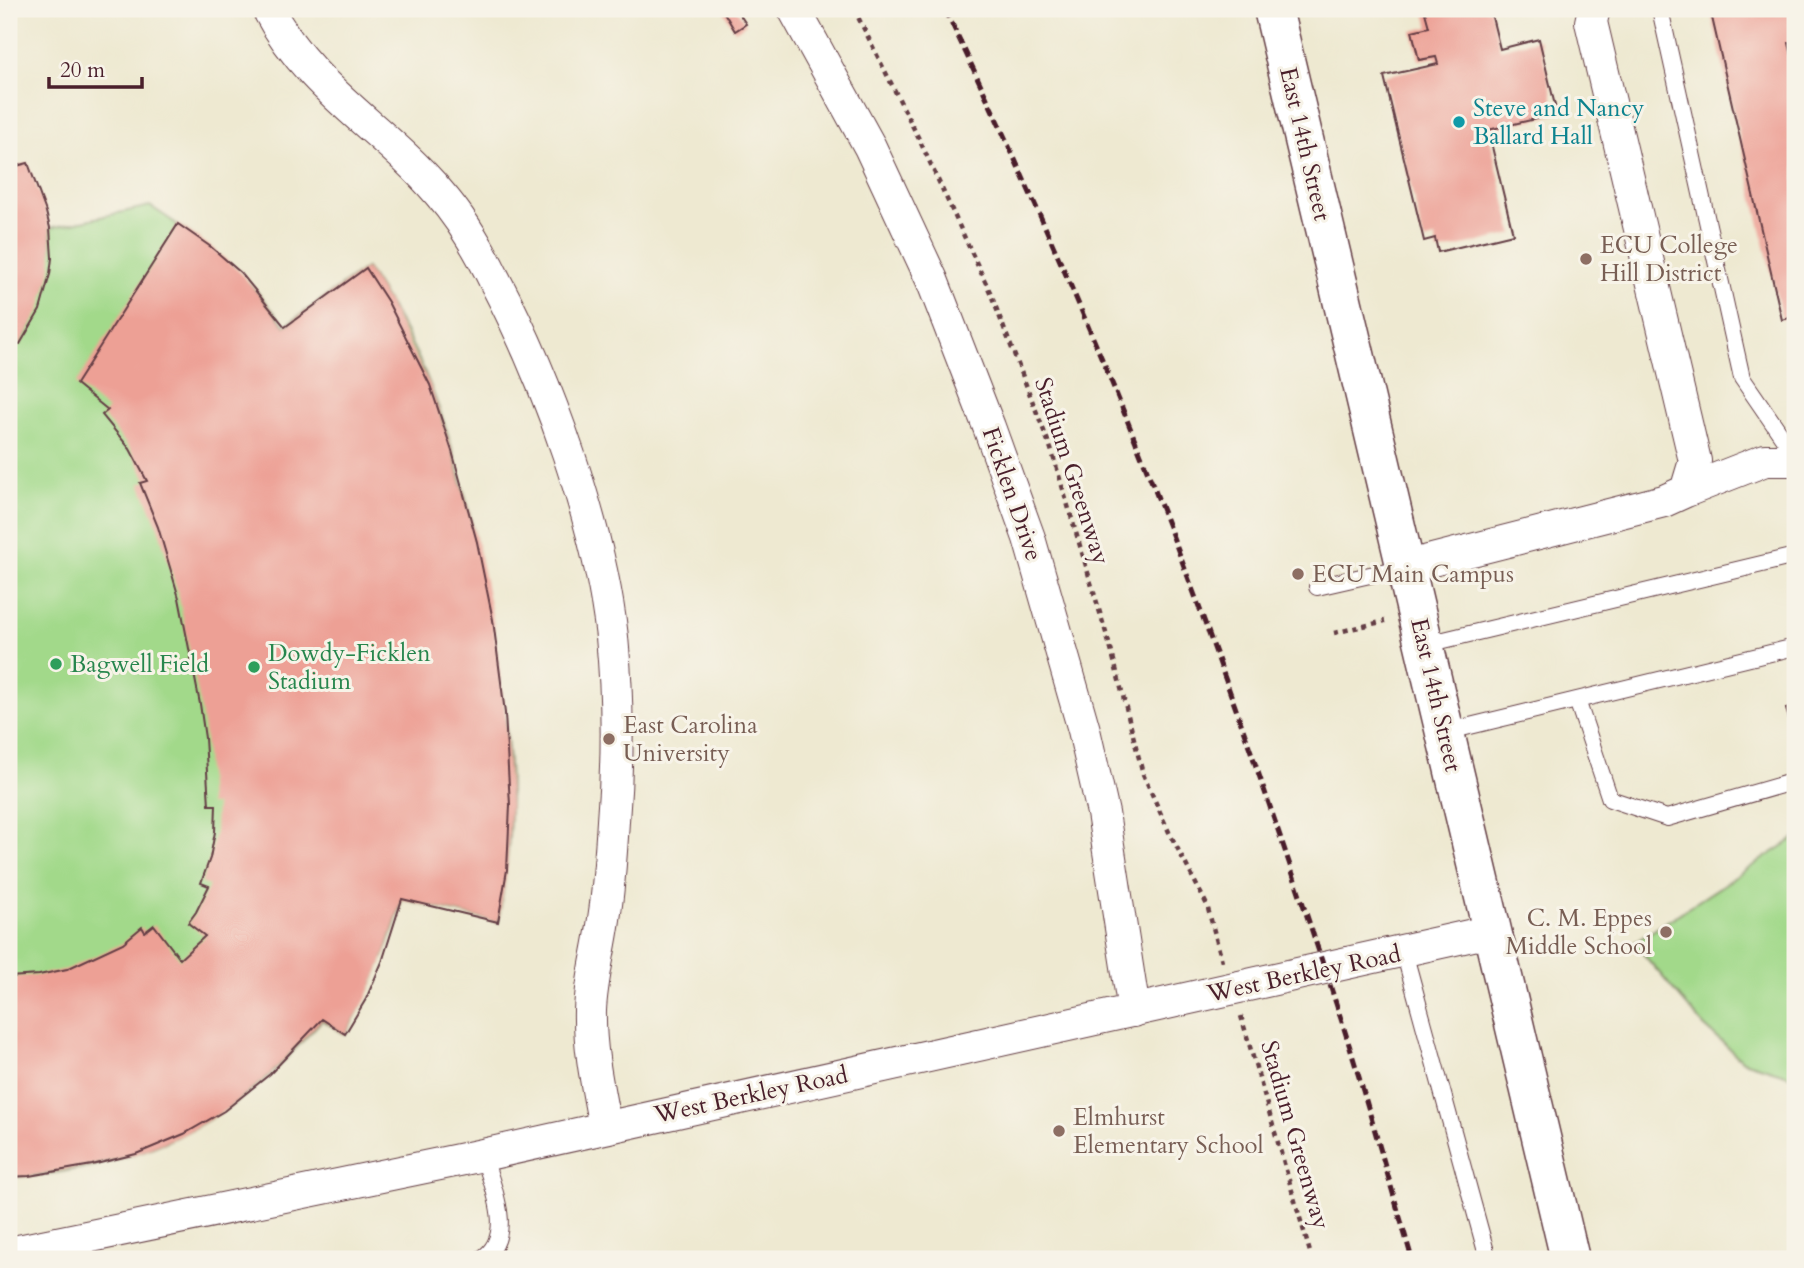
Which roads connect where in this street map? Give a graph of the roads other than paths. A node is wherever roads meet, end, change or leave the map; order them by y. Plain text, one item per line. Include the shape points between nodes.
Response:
1 (268, 9) edge
2 (794, 9) edge
3 (1273, 9) edge
4 (1594, 9) edge
5 (1660, 9) edge
6 (1785, 449) edge
7 (1686, 491) junction
8 (1795, 556) edge
9 (1405, 567) junction
10 (1317, 587) dead end
11 (1423, 645) junction
12 (1791, 648) dead end
13 (1577, 700) junction
14 (1445, 732) junction
15 (1795, 782) edge
16 (1491, 932) junction
17 (1404, 952) junction
18 (1134, 1011) junction
19 (605, 1127) junction
20 (483, 1155) junction
21 (69, 1250) edge
22 (9, 1253) edge
23 (481, 1259) edge
24 (1488, 1259) edge
25 (1570, 1259) edge

1 - 19 street via 303,62 440,193 474,243 525,345 581,497 604,589 616,685 611,859 590,1009
2 - 18 street, Ficklen Drive via 870,147 927,269 1029,538 1100,801
3 - 9 street, East 14th Street
4 - 7 street via 1591,22 1695,461
5 - 6 lane via 1742,378
6 - 7 street
7 - 9 street via 1664,501
8 - 11 lane
9 - 10 lane
9 - 11 street, East 14th Street
11 - 14 street, East 14th Street
12 - 13 lane
13 - 14 lane
13 - 15 lane via 1610,799 1667,818
14 - 16 street, East 14th Street
16 - 17 street, West Berkley Road
16 - 25 street, East 14th Street
17 - 18 street, West Berkley Road
17 - 24 lane
18 - 19 street, West Berkley Road
19 - 20 street, West Berkley Road
20 - 21 street, West Berkley Road
20 - 23 lane via 500,1226 496,1243
21 - 22 street, West Berkley Road

